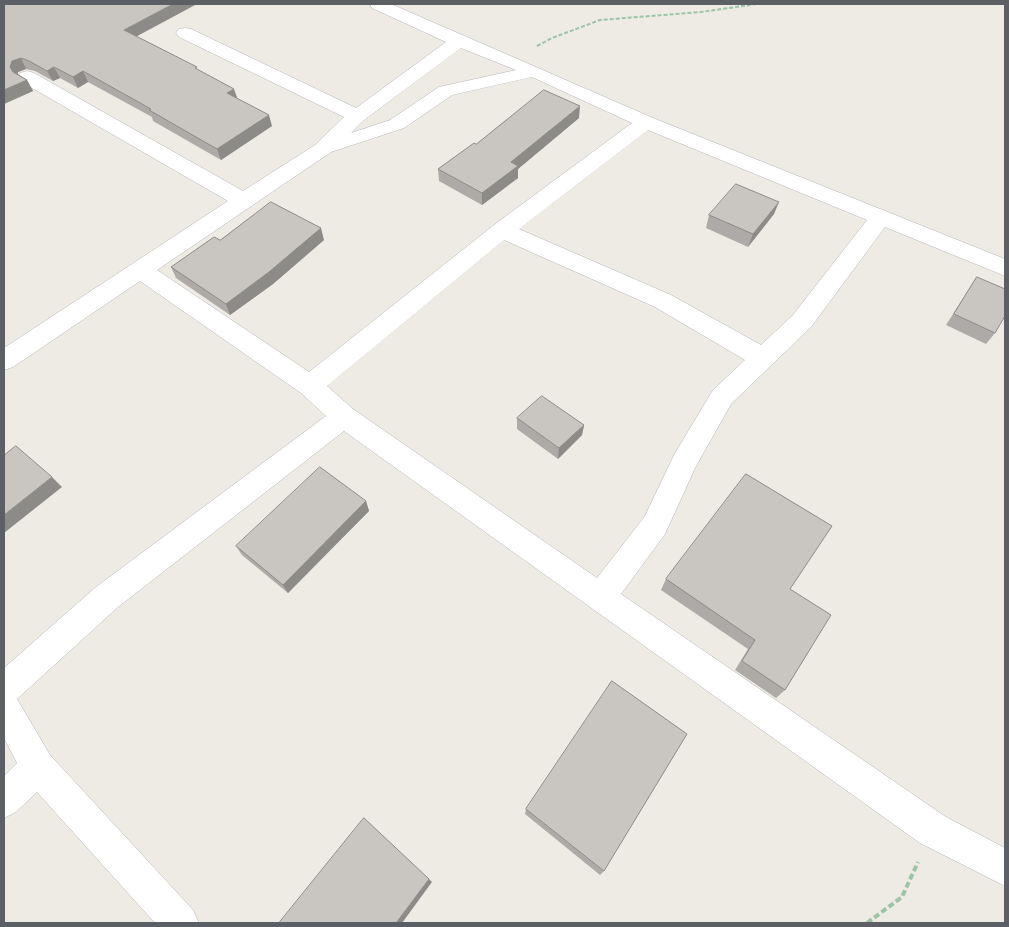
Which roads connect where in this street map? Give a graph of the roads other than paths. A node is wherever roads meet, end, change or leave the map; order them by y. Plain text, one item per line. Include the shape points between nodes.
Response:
1 (378, 4) edge
2 (185, 33) dead end
3 (459, 41) junction
4 (531, 72) junction
5 (27, 77) edge
6 (357, 116) junction
7 (646, 122) junction
8 (322, 149) junction
9 (244, 201) junction
10 (881, 218) junction
11 (502, 230) junction
12 (1005, 268) edge
13 (140, 269) junction
14 (764, 359) junction
15 (4, 360) edge
16 (310, 386) junction
17 (344, 416) junction
18 (601, 597) junction
19 (4, 689) edge
20 (4, 708) edge
21 (38, 767) junction
22 (4, 800) edge
23 (1005, 868) edge
24 (180, 923) edge

1 - 3 street
2 - 6 street
3 - 4 street
3 - 6 street
4 - 7 street
4 - 8 street via 446,91 397,124
5 - 9 street
6 - 8 street
7 - 10 street
7 - 11 street
8 - 9 street
9 - 13 street
10 - 12 street
10 - 14 street via 802,321
11 - 14 street via 663,302
11 - 16 street
13 - 15 street
13 - 16 street
14 - 18 street via 722,397 684,463 655,526
16 - 17 street
17 - 18 street
17 - 19 street via 107,597
18 - 23 street via 933,830
20 - 21 street
21 - 22 street
21 - 24 street

